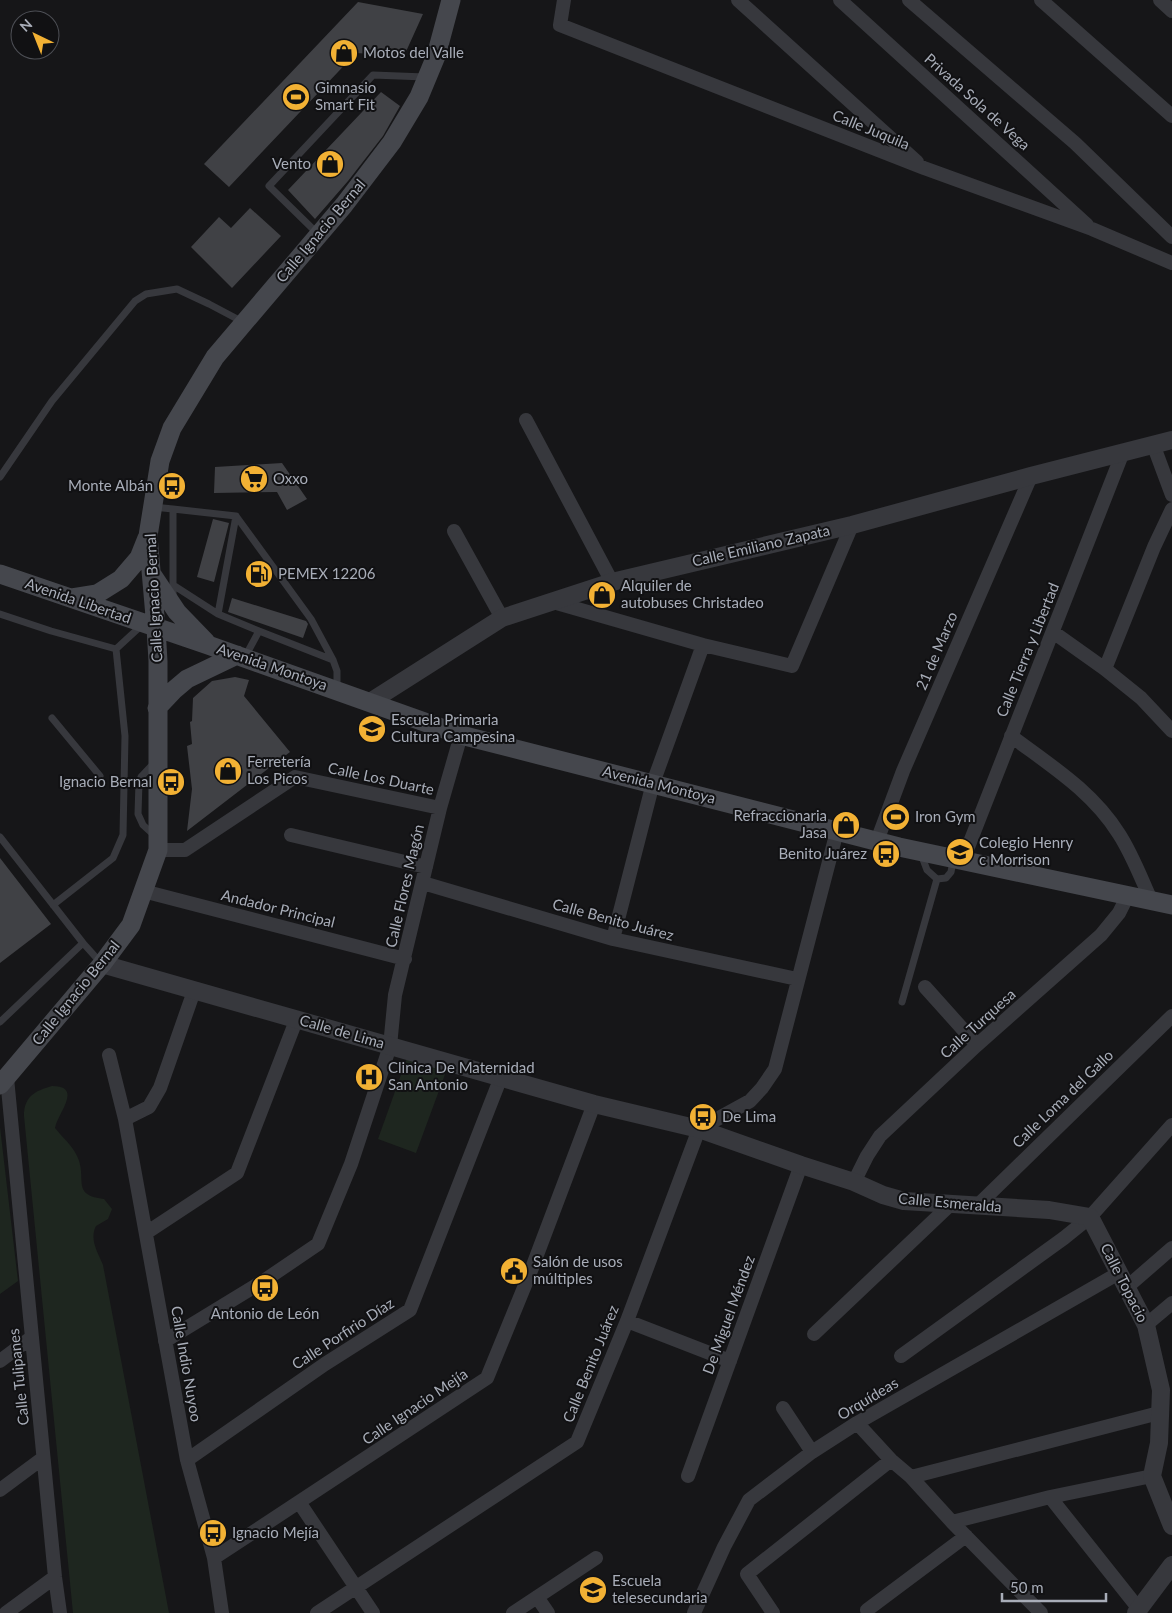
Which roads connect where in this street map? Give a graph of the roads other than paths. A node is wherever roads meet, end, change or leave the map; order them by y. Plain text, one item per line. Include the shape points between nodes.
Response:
1 (564, 0) edge
2 (738, 0) edge
3 (840, 0) edge
4 (909, 0) edge
5 (1041, 0) edge
6 (1160, 0) edge
7 (447, 1) edge
8 (1172, 11) edge
9 (428, 77) junction
10 (1172, 116) edge
11 (924, 168) junction
12 (1092, 229) junction
13 (319, 235) junction
14 (1172, 237) edge
15 (1172, 263) edge
16 (244, 323) junction
17 (526, 420) dead end
18 (1172, 440) edge
19 (1153, 444) junction
20 (1122, 452) junction
21 (1031, 476) junction
22 (0, 477) edge
23 (1172, 495) edge
24 (152, 507) junction
25 (173, 509) junction
26 (1172, 509) edge
27 (236, 516) junction
28 (852, 524) junction
29 (454, 531) dead end
30 (148, 536) junction
31 (0, 574) edge
32 (152, 574) junction
33 (612, 582) junction
34 (173, 585) junction
35 (71, 598) junction
36 (553, 602) junction
37 (172, 605) junction
38 (0, 614) edge
39 (218, 614) junction
40 (502, 618) junction
41 (150, 625) junction
42 (259, 631) junction
43 (1053, 632) junction
44 (208, 645) junction
45 (703, 645) junction
46 (116, 649) junction
47 (241, 656) junction
48 (333, 660) junction
49 (1105, 669) junction
50 (337, 690) junction
51 (370, 702) junction
52 (157, 708) junction
53 (52, 718) dead end
54 (1172, 731) edge
55 (461, 734) junction
56 (1011, 736) junction
57 (100, 776) dead end
58 (653, 783) junction
59 (440, 808) junction
60 (837, 831) junction
61 (291, 835) dead end
62 (0, 837) edge
63 (877, 841) junction
64 (158, 844) junction
65 (920, 851) junction
66 (958, 859) junction
67 (426, 868) junction
68 (937, 878) junction
69 (422, 883) junction
70 (143, 891) junction
71 (1128, 895) junction
72 (1151, 900) junction
73 (53, 905) junction
74 (1172, 905) edge
75 (613, 939) junction
76 (83, 943) junction
77 (405, 959) junction
78 (102, 964) junction
79 (798, 980) junction
80 (925, 987) dead end
81 (194, 991) junction
82 (902, 1002) dead end
83 (1172, 1016) edge
84 (297, 1018) junction
85 (0, 1022) edge
86 (977, 1045) junction
87 (390, 1046) junction
88 (108, 1055) dead end
89 (500, 1077) junction
90 (3, 1081) edge
91 (594, 1104) junction
92 (125, 1119) junction
93 (1172, 1125) edge
94 (698, 1129) junction
95 (801, 1165) junction
96 (854, 1182) junction
97 (951, 1204) junction
98 (976, 1206) junction
99 (1090, 1217) junction
100 (146, 1234) junction
101 (1172, 1248) edge
102 (1123, 1280) junction
103 (1172, 1303) edge
104 (627, 1321) junction
105 (1146, 1325) junction
106 (814, 1334) dead end
107 (32, 1337) junction
108 (165, 1341) junction
109 (901, 1356) dead end
110 (0, 1361) edge
111 (730, 1361) junction
112 (1166, 1385) edge
113 (783, 1408) dead end
114 (1159, 1413) junction
115 (857, 1423) junction
116 (812, 1452) junction
117 (43, 1458) junction
118 (187, 1460) junction
119 (891, 1460) junction
120 (688, 1476) dead end
121 (1152, 1476) junction
122 (911, 1477) junction
123 (0, 1490) edge
124 (1050, 1497) junction
125 (300, 1502) junction
126 (952, 1522) junction
127 (1172, 1526) edge
128 (966, 1536) junction
129 (214, 1558) junction
130 (596, 1558) dead end
131 (1172, 1565) edge
132 (55, 1577) junction
133 (356, 1587) junction
134 (537, 1597) junction
135 (868, 1610) dead end
136 (1137, 1611) edge
137 (6, 1613) edge
138 (60, 1613) edge
139 (222, 1613) edge
140 (317, 1613) edge
141 (373, 1613) edge
142 (514, 1613) edge
143 (548, 1613) edge
144 (694, 1613) edge
145 (773, 1613) edge
146 (1040, 1613) edge

1 - 11 street, Calle Juquila via 560,25
2 - 11 street
3 - 12 street, Privada Sola de Vega
4 - 14 street via 1075,144
5 - 10 street
6 - 8 street
7 - 9 main road, Calle Ignacio Bernal via 436,56
9 - 13 main road, Calle Ignacio Bernal via 392,142
9 - 13 lane via 373,75 268,186
11 - 12 street, Calle Juquila
12 - 15 street, Calle Juquila
13 - 16 main road, Calle Ignacio Bernal
16 - 22 lane via 176,289 146,294 135,301 52,401
16 - 24 main road, Calle Ignacio Bernal via 215,357 172,428 160,461
17 - 33 street
18 - 19 street, Calle Emiliano Zapata
19 - 20 street, Calle Emiliano Zapata
19 - 23 street
20 - 21 street, Calle Emiliano Zapata
20 - 43 street, Calle Tierra y Libertad
21 - 28 street, Calle Emiliano Zapata
21 - 63 street, 21 de Marzo via 903,770
24 - 25 lane
24 - 30 main road, Calle Ignacio Bernal
25 - 27 lane
25 - 34 lane
26 - 49 street
27 - 39 lane
27 - 48 lane via 311,619
28 - 33 street, Calle Emiliano Zapata
28 - 45 street via 792,666
29 - 40 street
30 - 32 main road, Calle Ignacio Bernal
30 - 35 main road via 139,558 121,579 97,594
31 - 35 main road, Avenida Libertad
32 - 37 main road
32 - 41 main road, Calle Ignacio Bernal
33 - 36 street, Calle Emiliano Zapata
34 - 37 lane
34 - 39 lane
35 - 41 main road, Avenida Libertad
36 - 40 street, Calle Emiliano Zapata
36 - 45 street
37 - 44 main road
38 - 46 lane
39 - 42 lane
40 - 51 street, Calle Emiliano Zapata
41 - 44 main road, Avenida Montoya
41 - 46 lane
41 - 52 main road, Calle Ignacio Bernal
42 - 47 lane
42 - 48 lane
43 - 49 street
43 - 56 street, Calle Tierra y Libertad
44 - 47 main road, Avenida Montoya
45 - 58 street
46 - 73 lane via 125,736 123,835 112,858
47 - 50 main road, Avenida Montoya
47 - 52 main road via 187,679
48 - 50 lane via 337,671
49 - 54 street via 1141,698
50 - 51 main road, Avenida Montoya
51 - 55 main road, Avenida Montoya
52 - 64 main road, Calle Ignacio Bernal
53 - 57 lane
55 - 58 main road, Avenida Montoya
55 - 59 street, Calle Flores Magón
56 - 66 street, Calle Tierra y Libertad
56 - 72 street via 1082,789 1103,811 1130,852
58 - 60 main road, Avenida Montoya
58 - 75 street
59 - 64 street, Calle Los Duarte via 295,776 185,850
59 - 67 street, Calle Flores Magón
60 - 63 main road, Avenida Montoya
60 - 79 street
61 - 67 street
62 - 73 lane
63 - 65 main road, Avenida Montoya
64 - 70 main road, Calle Ignacio Bernal
65 - 66 main road, Avenida Montoya
65 - 68 lane via 927,870
66 - 68 lane via 946,878
66 - 71 main road, Avenida Montoya
67 - 69 street, Calle Flores Magón
68 - 82 lane
69 - 75 street, Calle Benito Juárez
69 - 77 street, Calle Flores Magón
70 - 77 street, Andador Principal
70 - 78 main road, Calle Ignacio Bernal via 131,925
71 - 72 main road, Avenida Montoya
71 - 86 street, Calle Turquesa via 1119,913 1101,935
72 - 74 main road, Avenida Montoya
73 - 76 lane
75 - 79 street, Calle Benito Juárez
76 - 78 lane
76 - 85 lane
77 - 87 street, Calle Flores Magón via 395,995
78 - 81 street, Calle de Lima
78 - 90 main road, Calle Ignacio Bernal
79 - 94 street via 775,1069 750,1101
80 - 86 street
81 - 84 street, Calle de Lima
81 - 92 street via 160,1088 149,1107
83 - 98 street, Calle Loma del Gallo
84 - 87 street, Calle de Lima
84 - 100 street via 237,1173
86 - 96 street, Calle Turquesa via 880,1136
87 - 89 street, Calle de Lima
87 - 108 street, Calle Flores Magón via 351,1164 318,1244
88 - 92 street, Calle Indio Nuyoo
89 - 91 street, Calle de Lima
89 - 118 street, Calle Porfirio Díaz via 410,1310 325,1364
90 - 107 street, Calle Tulipanes
91 - 94 street, Calle de Lima
91 - 125 street, Calle Ignacio Mejía via 488,1378
92 - 100 street, Calle Indio Nuyoo
93 - 99 street
94 - 95 street, Calle Esmeralda
94 - 104 street, Calle Benito Juárez
95 - 96 street, Calle Esmeralda
95 - 111 street, De Miguel Méndez
96 - 97 street, Calle Esmeralda via 904,1201
97 - 98 street, Calle Esmeralda
97 - 106 street
98 - 99 street, Calle Esmeralda via 1049,1210
99 - 102 street, Calle Topacio
99 - 109 street
100 - 108 street, Calle Indio Nuyoo
101 - 102 street, Orquídeas
102 - 105 street, Calle Topacio
102 - 115 street, Orquídeas
103 - 105 street
104 - 111 street
104 - 133 street, Calle Benito Juárez via 577,1442
105 - 112 street, Calle Topacio
107 - 110 street
107 - 117 street, Calle Tulipanes
108 - 118 street, Calle Indio Nuyoo
111 - 120 street, De Miguel Méndez
112 - 114 street, Calle Topacio
113 - 116 street
114 - 121 street, Calle Topacio via 1159,1443
114 - 122 street
115 - 116 street, Orquídeas
115 - 119 street
116 - 144 street, Orquídeas via 749,1500
117 - 123 street
117 - 132 street, Calle Tulipanes
118 - 129 street, Calle Indio Nuyoo
119 - 122 street
119 - 145 street via 747,1574
121 - 124 street
121 - 127 street
122 - 126 street
124 - 126 street
124 - 136 street
125 - 129 street, Calle Ignacio Mejía
125 - 133 street
126 - 128 street
128 - 135 street
128 - 146 street
129 - 139 street, Calle Indio Nuyoo
130 - 134 street
131 - 136 street
132 - 137 street
132 - 138 street, Calle Tulipanes
133 - 140 street, Calle Benito Juárez
133 - 141 street
134 - 142 street
134 - 143 street

